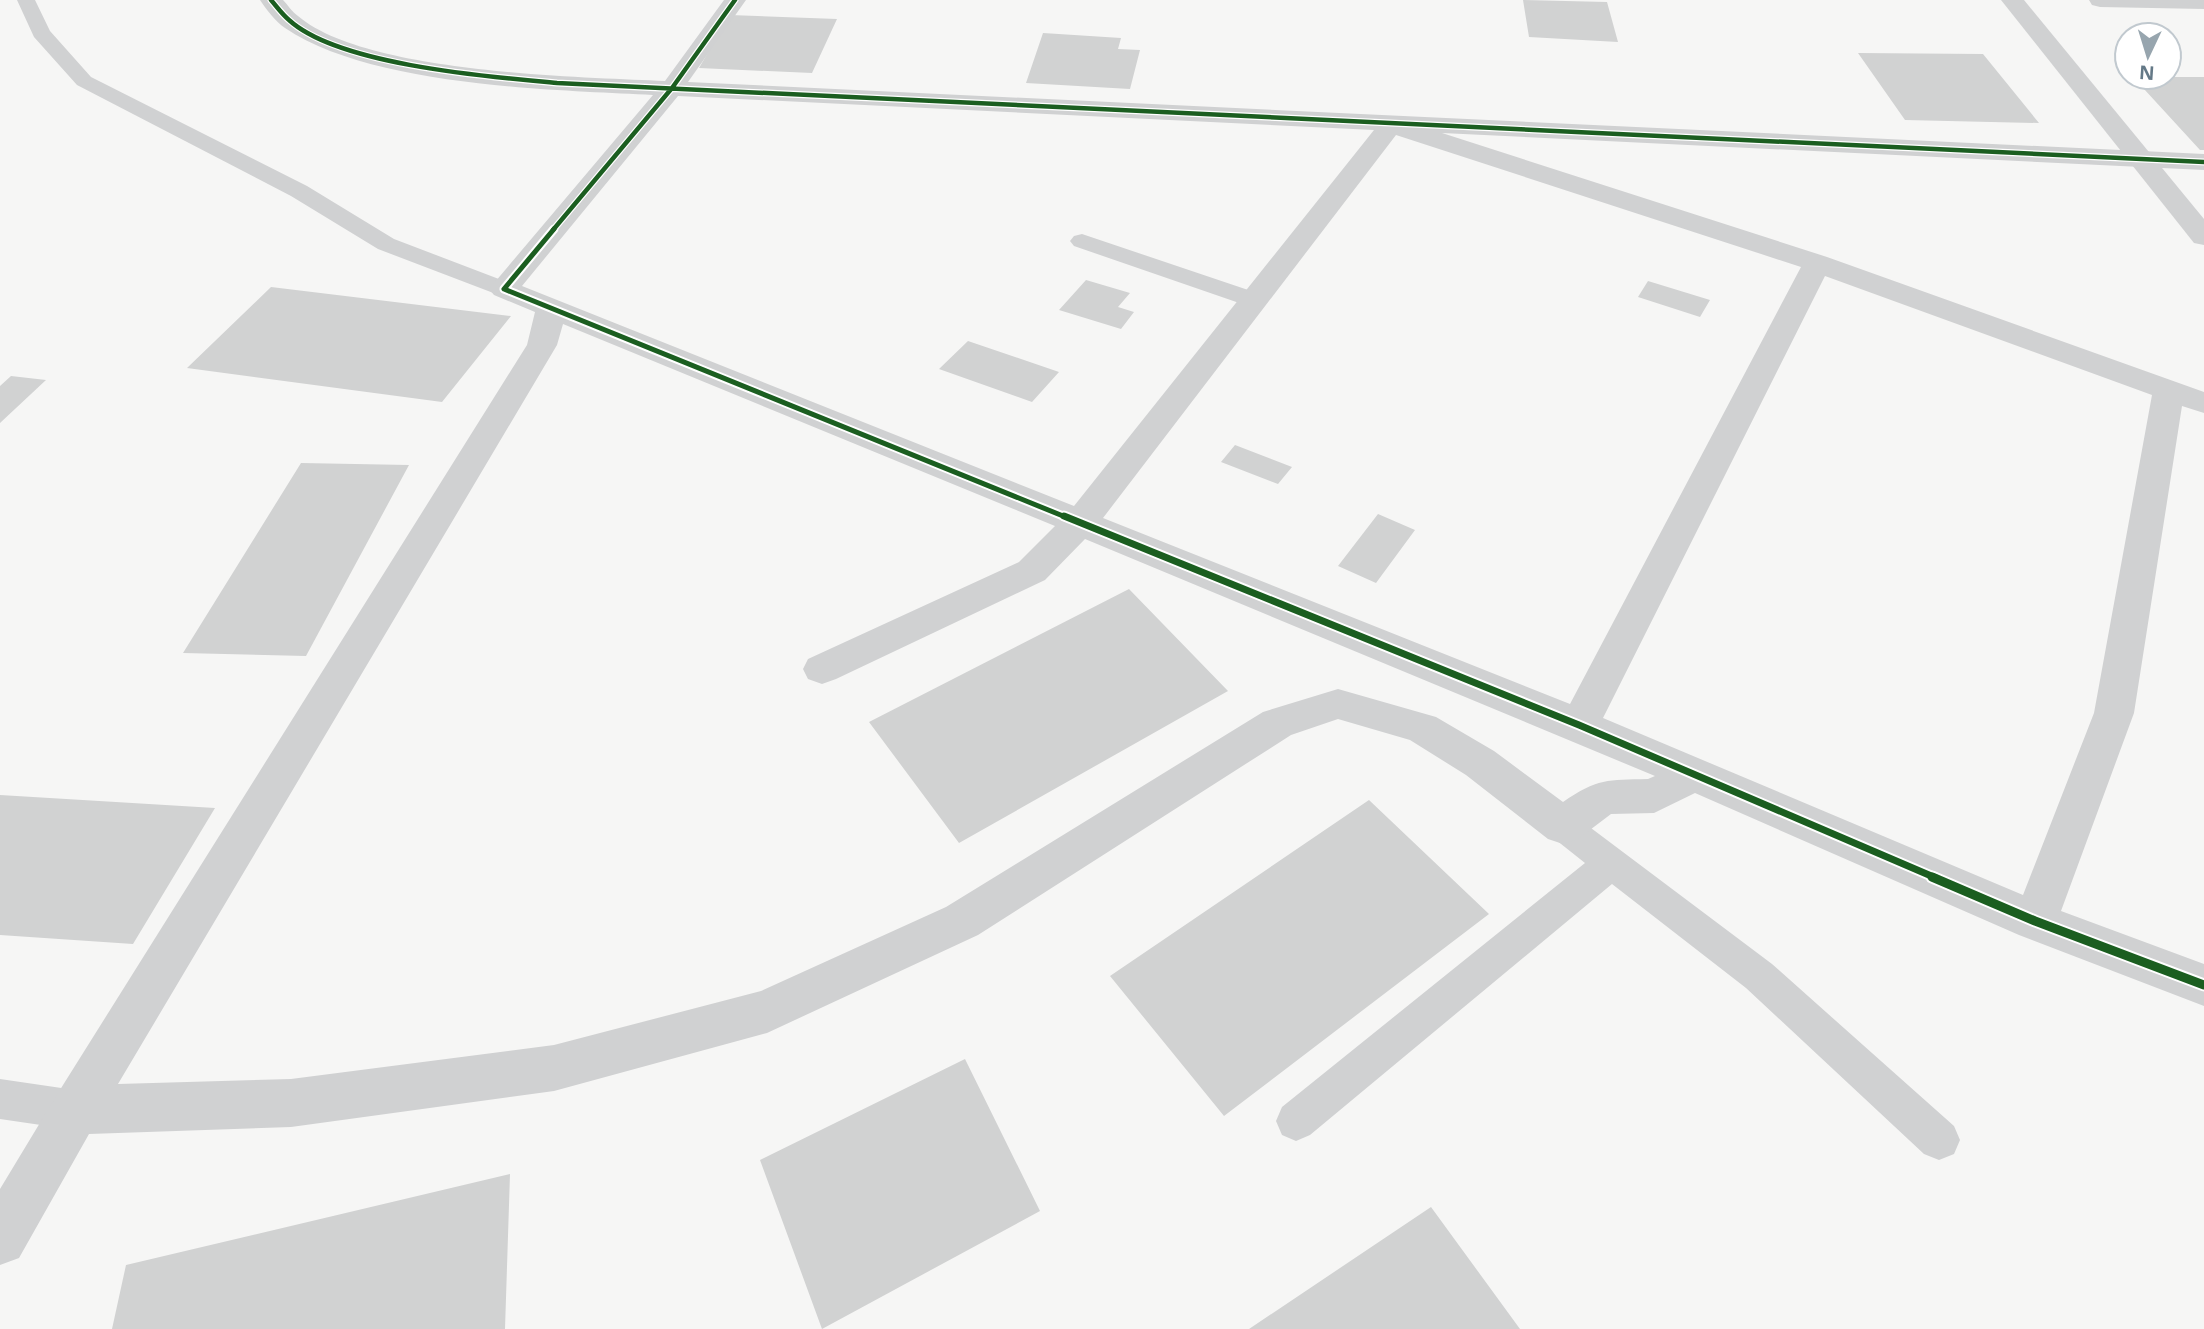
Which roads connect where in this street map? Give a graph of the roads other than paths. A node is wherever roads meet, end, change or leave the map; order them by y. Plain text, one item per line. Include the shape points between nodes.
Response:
1 (26, 0) edge
2 (271, 0) edge
3 (735, 0) edge
4 (2012, 0) edge
5 (2100, 0) edge
6 (2204, 2) edge
7 (672, 88) junction
8 (1391, 125) junction
9 (2142, 160) junction
10 (2204, 162) edge
11 (2204, 237) edge
12 (1082, 242) dead end
13 (1817, 263) junction
14 (504, 289) junction
15 (1254, 300) junction
16 (551, 310) junction
17 (2168, 391) junction
18 (2204, 403) edge
19 (1081, 522) junction
20 (822, 669) dead end
21 (1578, 725) junction
22 (1694, 774) junction
23 (1563, 826) junction
24 (1611, 863) junction
25 (2035, 921) junction
26 (2204, 985) edge
27 (0, 1099) edge
28 (75, 1110) junction
29 (1296, 1121) dead end
30 (1939, 1140) dead end
31 (0, 1239) edge

1 - 14 lane via 41,33 84,81 299,191 386,244
2 - 7 street via 275,9 306,30 350,50 411,66 557,83
3 - 7 street
4 - 9 street
5 - 6 street
7 - 8 street
7 - 14 street
8 - 9 street
8 - 13 street
8 - 15 street
9 - 10 street
9 - 11 street
12 - 15 lane
13 - 17 street
13 - 21 street
14 - 16 street
15 - 19 street
16 - 19 street
16 - 28 street via 542,345
17 - 18 street
17 - 25 street via 2114,713
19 - 20 street via 1032,571
19 - 21 street
21 - 22 street
22 - 23 street via 1654,796 1603,797
22 - 25 street
23 - 24 lane
23 - 28 street via 1480,763 1422,728 1338,704 1278,723 962,921 767,1011 554,1068 291,1102
24 - 29 lane
24 - 30 lane via 1759,976
25 - 26 street
27 - 28 lane
28 - 31 street

